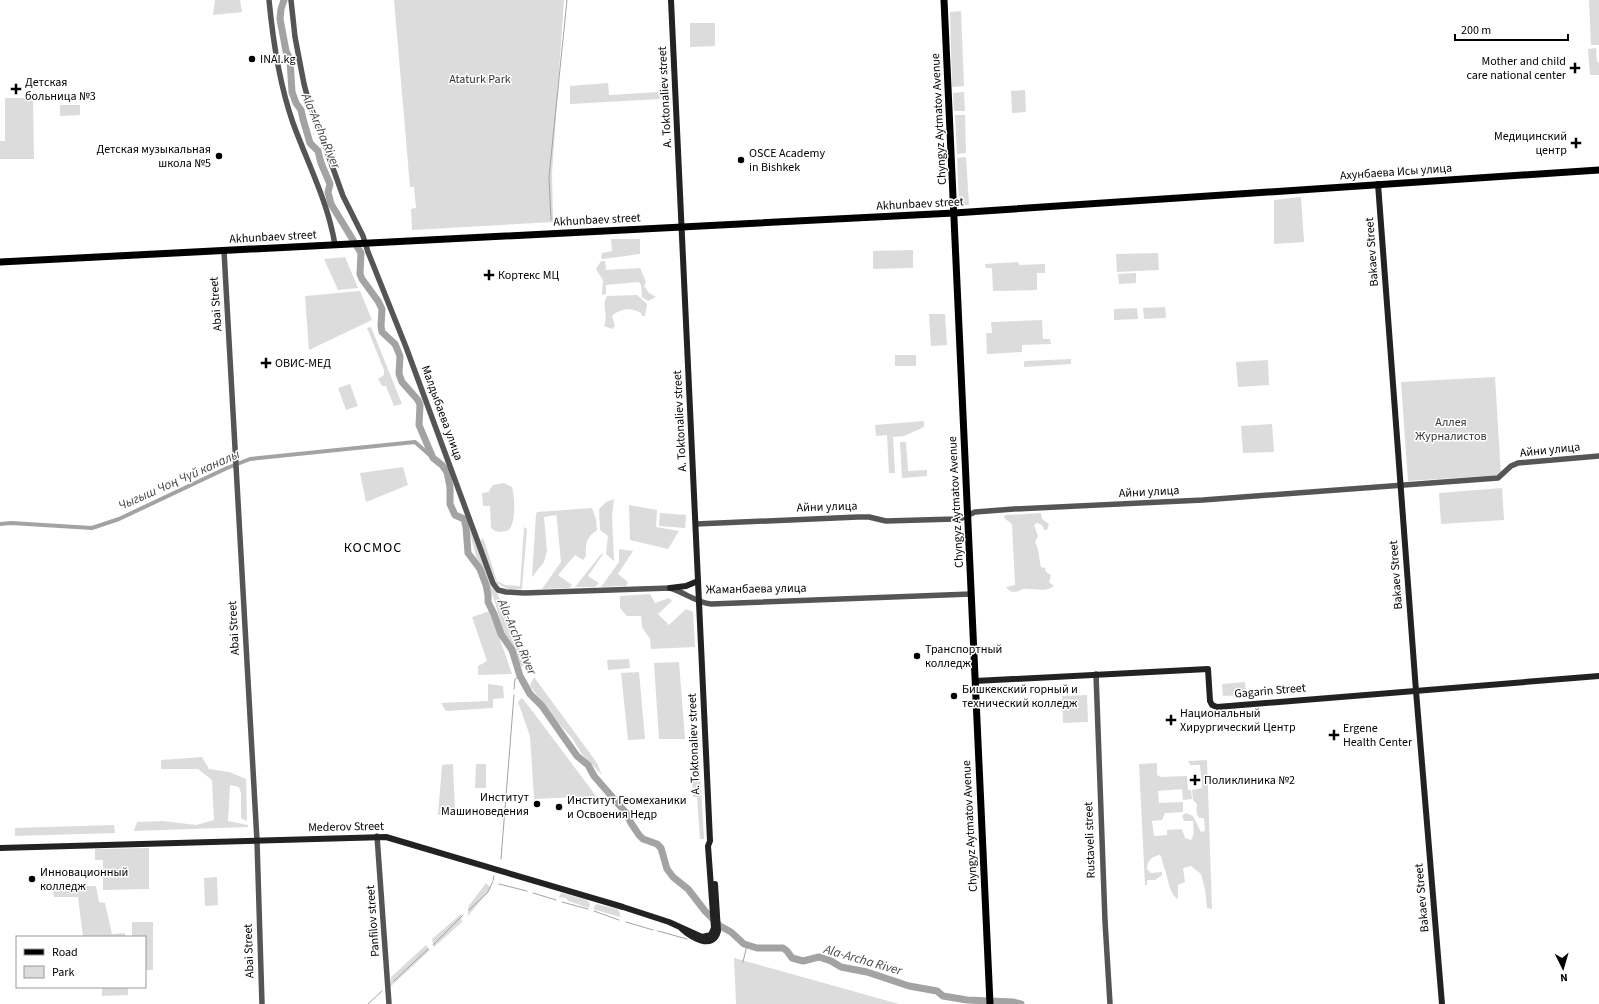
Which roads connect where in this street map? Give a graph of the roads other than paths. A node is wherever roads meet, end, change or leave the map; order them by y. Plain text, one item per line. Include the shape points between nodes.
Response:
1 (269, 0) edge
2 (292, 0) edge
3 (671, 0) edge
4 (944, 0) edge
5 (1599, 170) edge
6 (1378, 184) junction
7 (954, 213) junction
8 (682, 227) junction
9 (363, 243) junction
10 (338, 245) junction
11 (224, 251) junction
12 (0, 262) edge
13 (1599, 456) edge
14 (1400, 486) junction
15 (968, 515) junction
16 (696, 524) junction
17 (698, 581) junction
18 (670, 588) junction
19 (498, 590) joint
20 (971, 594) junction
21 (699, 601) junction
22 (1096, 674) junction
23 (1599, 676) edge
24 (975, 680) junction
25 (1416, 691) junction
26 (378, 836) junction
27 (256, 841) junction
28 (0, 848) edge
29 (714, 935) joint
30 (262, 1004) edge
31 (390, 1004) edge
32 (990, 1004) edge
33 (1110, 1004) edge
34 (1442, 1004) edge

1 - 10 street via 275,53 284,94
2 - 9 street, Малдыбаева улица via 295,37 309,104 343,196 363,236
3 - 8 main road, A. Toktonaliev street
4 - 7 main road, Chyngyz Aytmatov Avenue
5 - 6 main road, Ахунбаева Исы улица
6 - 7 main road, Ахунбаева Исы улица
6 - 14 main road, Bakaev Street
7 - 8 main road, Akhunbaev street
7 - 15 main road, Chyngyz Aytmatov Avenue
8 - 9 main road, Akhunbaev street
8 - 16 main road, A. Toktonaliev street
9 - 10 main road, Akhunbaev street
9 - 19 street, Малдыбаева улица via 422,391 493,583
10 - 11 main road, Akhunbaev street
11 - 12 main road, Akhunbaev street
11 - 27 street, Abai Street
13 - 14 street, Айни улица via 1518,463 1498,478
14 - 15 street, Айни улица via 1203,500 1014,509 975,512
14 - 25 main road, Bakaev Street
15 - 16 street, Айни улица via 962,518 886,521 858,517
15 - 20 main road, Chyngyz Aytmatov Avenue
16 - 17 main road, A. Toktonaliev street
17 - 18 main road
17 - 21 main road, A. Toktonaliev street
18 - 19 street, Жаманбаева улица via 524,593
18 - 21 street, Жаманбаева улица
20 - 21 street, Жаманбаева улица via 716,604
20 - 24 main road, Chyngyz Aytmatov Avenue
21 - 29 main road, A. Toktonaliev street via 710,841 708,846 714,893
22 - 24 main road, Gagarin Street
22 - 25 main road, Gagarin Street via 1208,669 1210,701 1217,707
22 - 33 street, Rustaveli street via 1104,921
23 - 25 main road, Gagarin Street
24 - 32 main road, Chyngyz Aytmatov Avenue
25 - 34 main road, Bakaev Street
26 - 27 main road, Mederov Street
26 - 29 main road, Mederov Street via 623,907 663,920 702,937
26 - 31 street, Panfilov street
27 - 28 main road, Mederov Street
27 - 30 street, Abai Street

